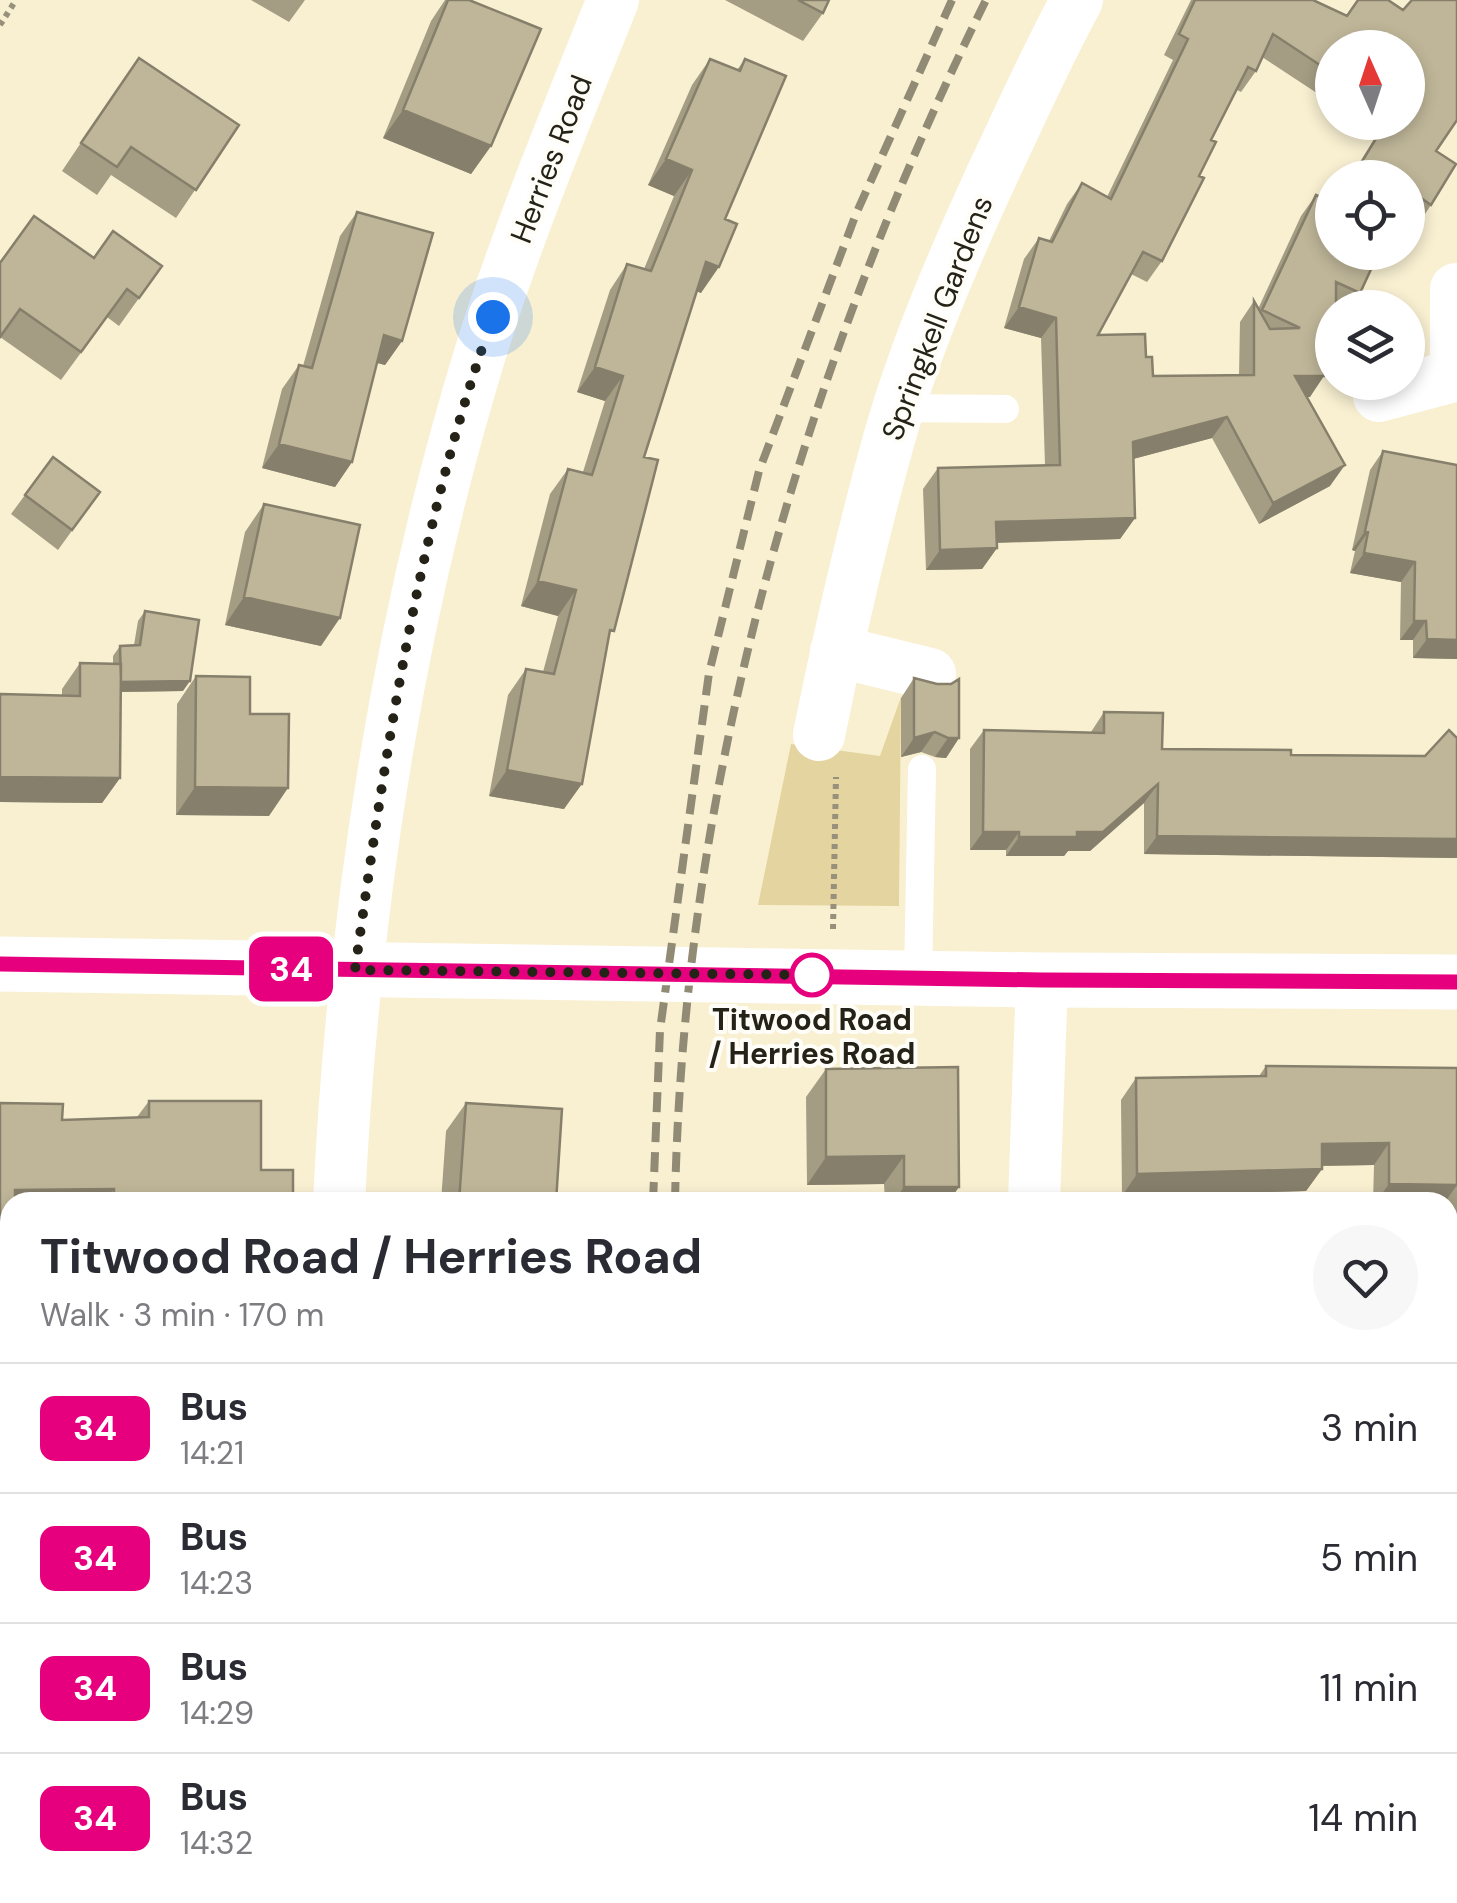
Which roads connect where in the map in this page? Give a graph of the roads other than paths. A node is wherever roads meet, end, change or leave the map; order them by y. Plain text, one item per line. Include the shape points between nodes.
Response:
1 (613, 0) edge
2 (1077, 0) edge
3 (1456, 289) edge
4 (1456, 375) edge
5 (1425, 383) edge
6 (900, 408) junction
7 (1005, 409) dead end
8 (836, 651) junction
9 (930, 674) dead end
10 (819, 735) road end
11 (922, 769) dead end
12 (0, 964) edge
13 (355, 970) junction
14 (918, 978) junction
15 (1042, 980) junction
16 (1457, 982) edge
17 (340, 1192) edge
18 (1034, 1192) edge

1 - 13 street, Herries Road via 480,353 424,561 385,758
2 - 6 street, Springkell Gardens via 958,248
3 - 4 street
4 - 5 street
6 - 7 lane
6 - 8 street, Springkell Gardens
8 - 9 street
8 - 10 street, Springkell Gardens
11 - 14 lane
12 - 13 main road
13 - 14 main road
13 - 17 street, Herries Road
14 - 15 main road
15 - 16 main road
15 - 18 street

